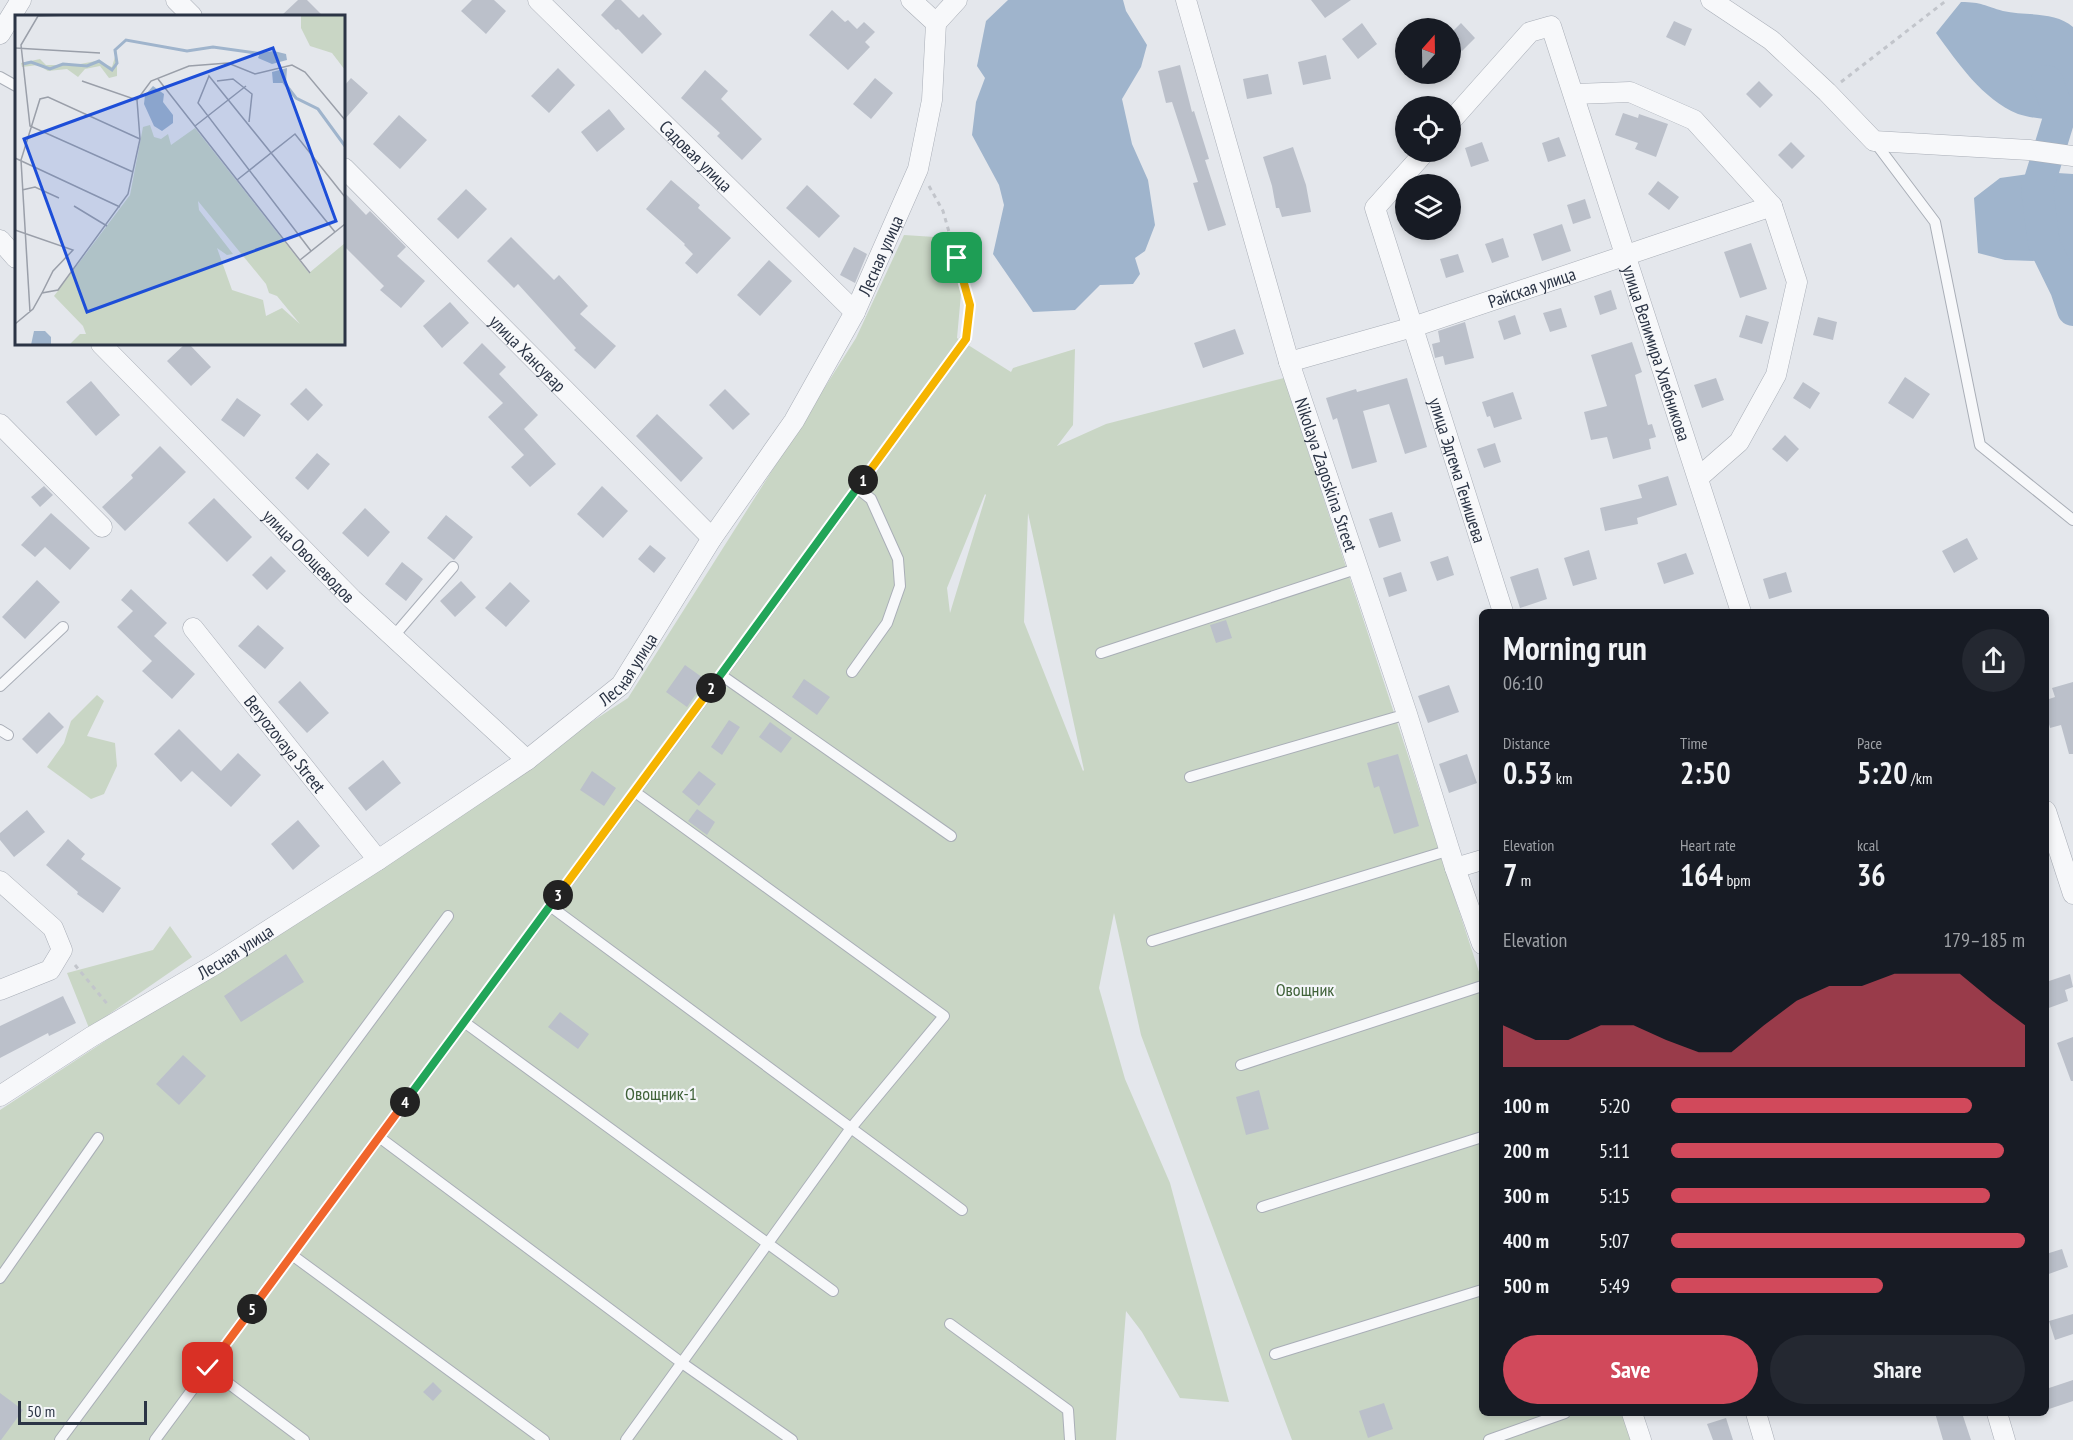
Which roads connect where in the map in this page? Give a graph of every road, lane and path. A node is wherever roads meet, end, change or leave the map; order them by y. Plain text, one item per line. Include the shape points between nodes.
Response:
1 (21, 0) edge
2 (176, 0) edge
3 (538, 0) edge
4 (911, 0) edge
5 (957, 0) edge
6 (1186, 0) edge
7 (1711, 0) edge
8 (1947, 0) edge
9 (191, 15) edge
10 (936, 22) junction
11 (0, 34) edge
12 (0, 77) edge
13 (15, 85) edge
14 (1827, 92) junction
15 (1575, 94) junction
16 (1461, 110) edge
17 (1874, 141) junction
18 (2073, 156) edge
19 (1416, 162) edge
20 (345, 169) edge
21 (918, 170) junction
22 (1772, 206) junction
23 (0, 240) edge
24 (1626, 254) junction
25 (15, 257) edge
26 (855, 312) junction
27 (1413, 327) junction
28 (966, 339) joint
29 (102, 345) edge
30 (1289, 362) junction
31 (0, 424) edge
32 (1698, 478) junction
33 (857, 488) junction
34 (2073, 520) edge
35 (102, 526) dead end
36 (712, 538) junction
37 (453, 567) dead end
38 (1359, 568) junction
39 (1502, 609) edge
40 (1740, 609) edge
41 (63, 627) dead end
42 (194, 628) dead end
43 (393, 637) junction
44 (1101, 653) dead end
45 (852, 672) dead end
46 (720, 675) junction
47 (0, 686) edge
48 (1407, 714) junction
49 (527, 760) junction
50 (1190, 777) dead end
51 (634, 792) junction
52 (2049, 820) edge
53 (951, 836) dead end
54 (1452, 859) junction
55 (378, 860) junction
56 (1479, 860) edge
57 (0, 881) edge
58 (2073, 894) edge
59 (550, 906) junction
60 (448, 916) dead end
61 (1479, 936) edge
62 (1152, 941) dead end
63 (62, 950) junction
64 (1479, 987) edge
65 (0, 990) edge
66 (120, 1019) junction
67 (464, 1022) junction
68 (1241, 1065) dead end
69 (0, 1096) edge
70 (851, 1128) junction
71 (379, 1137) junction
72 (98, 1138) dead end
73 (1479, 1138) edge
74 (1262, 1207) dead end
75 (962, 1210) dead end
76 (768, 1244) junction
77 (292, 1255) junction
78 (0, 1278) edge
79 (833, 1291) dead end
80 (1479, 1291) edge
81 (950, 1324) dead end
82 (1275, 1353) dead end
83 (682, 1363) junction
84 (208, 1368) junction
85 (1557, 1416) edge
86 (1633, 1416) edge
87 (1757, 1416) edge
88 (1998, 1416) edge
89 (60, 1440) edge
90 (155, 1440) edge
91 (304, 1440) edge
92 (544, 1440) edge
93 (626, 1440) edge
94 (792, 1440) edge
95 (1070, 1440) edge
96 (1489, 1440) edge
97 (1641, 1440) edge
98 (1764, 1440) edge
99 (2005, 1440) edge

1 - 11 street
2 - 9 street
3 - 26 street, Садовая улица
4 - 10 street
5 - 10 street
6 - 30 street, Nikolaya Zagoskina Street
7 - 14 street via 1771,40
8 - 14 path
10 - 21 street, Лесная улица via 932,100
12 - 13 lane
14 - 17 street
15 - 16 street, улица Велимира Хлебникова via 1551,26 1530,32
15 - 22 street via 1630,92 1694,120
15 - 24 street, улица Велимира Хлебникова
17 - 18 street
17 - 34 lane via 1935,222 1980,445
19 - 27 street, улица Эдгема Тенишева via 1375,208
20 - 36 street, улица Хансувар
21 - 26 street, Лесная улица
21 - 28 path via 943,211 970,305
22 - 24 street, Райская улица
22 - 32 street via 1797,282 1776,375 1739,442
23 - 25 street
24 - 27 street, Райская улица
24 - 32 street, улица Велимира Хлебникова
26 - 36 street, Лесная улица via 794,421
27 - 30 street, Райская улица
27 - 39 street, улица Эдгема Тенишева
28 - 33 lane
29 - 43 street, улица Овощеводов
30 - 38 street, Nikolaya Zagoskina Street
31 - 35 street
32 - 40 street, улица Велимира Хлебникова
33 - 45 lane via 871,499 898,559 900,586 887,623
33 - 46 lane
36 - 49 street, Лесная улица via 621,685
37 - 43 lane
38 - 44 lane
38 - 48 street, Nikolaya Zagoskina Street
41 - 47 lane
42 - 55 street, Beryozovaya Street
43 - 49 street, улица Овощеводов
46 - 51 lane
46 - 53 lane
48 - 50 lane
48 - 54 street, Nikolaya Zagoskina Street
49 - 55 street, Лесная улица
51 - 59 lane
51 - 70 lane via 944,1016
52 - 58 street
54 - 56 street
54 - 61 street, Nikolaya Zagoskina Street
54 - 62 lane
55 - 66 street, Лесная улица via 214,965
57 - 63 street via 53,928
59 - 67 lane
59 - 70 lane
60 - 89 lane
63 - 65 street via 50,970
63 - 66 path
64 - 68 lane
66 - 69 street, Лесная улица
67 - 71 lane
67 - 76 lane
70 - 75 lane
70 - 76 lane
71 - 77 lane
71 - 83 lane
72 - 78 lane
73 - 74 lane
76 - 79 lane
76 - 83 lane
77 - 84 lane
77 - 92 lane
80 - 82 lane
81 - 95 lane via 1068,1410
83 - 93 lane
83 - 94 lane
84 - 90 lane
84 - 91 lane
85 - 96 lane
86 - 97 street
87 - 98 street
88 - 99 street

